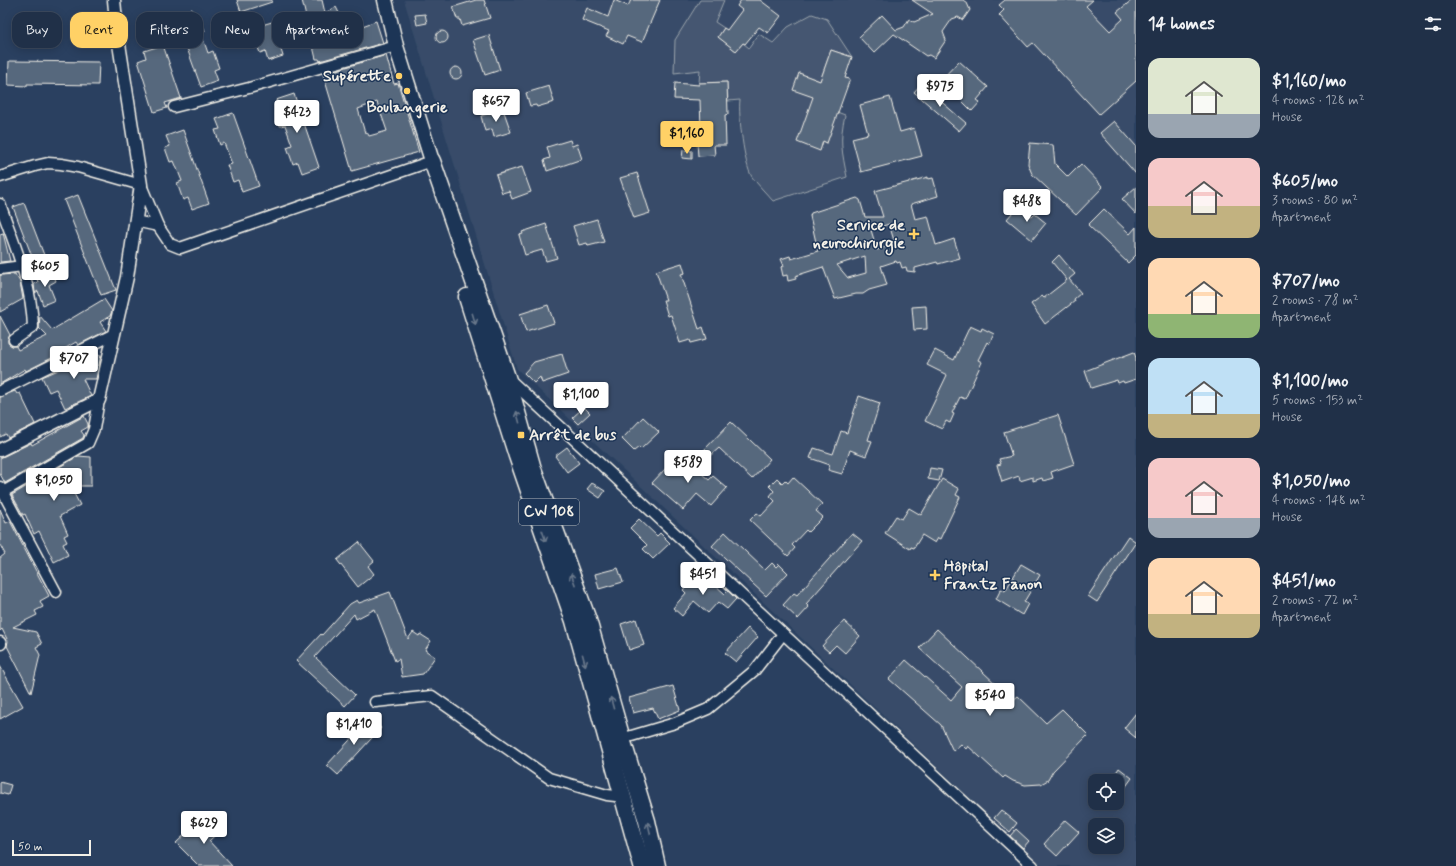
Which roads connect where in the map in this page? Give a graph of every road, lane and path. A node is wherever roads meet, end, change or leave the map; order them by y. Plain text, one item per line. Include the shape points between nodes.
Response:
1 (114, 0) edge
2 (385, 0) edge
3 (396, 46) junction
4 (174, 107) dead end
5 (432, 161) junction
6 (0, 177) edge
7 (141, 185) junction
8 (0, 204) edge
9 (135, 221) junction
10 (158, 226) junction
11 (22, 266) junction
12 (0, 269) edge
13 (114, 334) junction
14 (14, 340) dead end
15 (500, 377) junction
16 (0, 391) edge
17 (99, 400) junction
18 (0, 450) edge
19 (1, 490) edge
20 (56, 592) dead end
21 (783, 634) junction
22 (375, 702) dead end
23 (615, 741) junction
24 (624, 797) junction
25 (642, 866) edge
26 (657, 866) edge
27 (1033, 866) edge

1 - 7 street
2 - 3 main road, CW 108
3 - 4 street
3 - 5 main road, CW 108
5 - 10 street via 180,248 170,244
5 - 15 highway, CW 108
6 - 7 street via 48,163 78,166
7 - 9 street
7 - 10 street
8 - 11 street
9 - 10 street
9 - 13 street via 127,277
11 - 12 street
11 - 14 street via 32,311 32,327
13 - 16 street
13 - 17 street
15 - 21 street via 512,379
15 - 23 highway, CW 108 via 588,620
17 - 18 street
17 - 19 street via 94,428 88,443
19 - 20 street
21 - 23 street via 755,670 708,709 675,723
21 - 27 street
22 - 24 street via 432,696 549,778 607,795
23 - 24 highway, CW 108
26 -> 23 highway, CW 108 via 647,821
24 - 25 highway, CW 108

